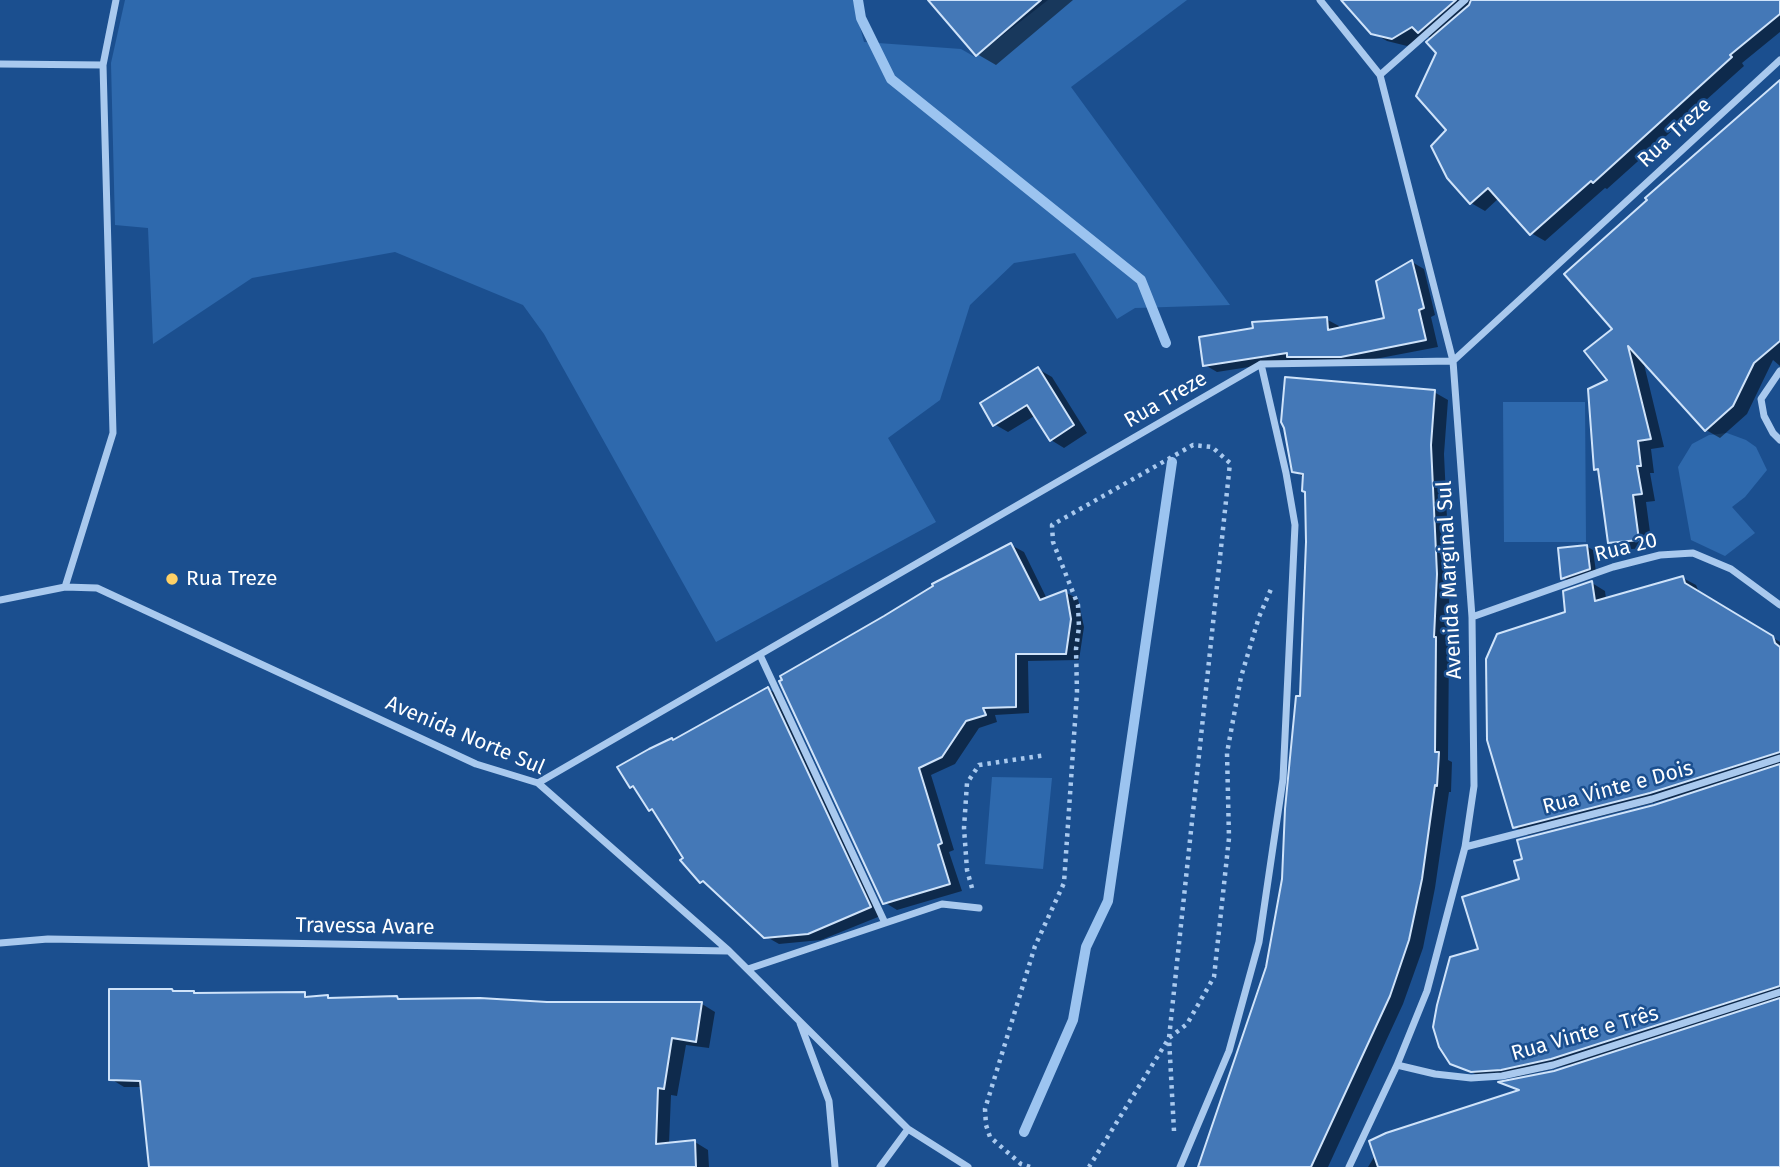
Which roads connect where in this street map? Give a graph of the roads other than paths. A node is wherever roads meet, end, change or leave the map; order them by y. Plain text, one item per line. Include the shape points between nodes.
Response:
1 (116, 0) edge
2 (1320, 0) edge
3 (1465, 0) edge
4 (1780, 60) edge
5 (0, 64) edge
6 (103, 65) junction
7 (1380, 75) junction
8 (1453, 361) junction
9 (1261, 365) junction
10 (1780, 371) edge
11 (1780, 440) edge
12 (65, 587) junction
13 (0, 600) edge
14 (1780, 605) edge
15 (1472, 617) junction
16 (760, 655) junction
17 (1780, 758) edge
18 (538, 783) junction
19 (1465, 847) junction
20 (979, 908) road end
21 (885, 923) junction
22 (0, 943) edge
23 (729, 951) junction
24 (748, 969) junction
25 (1780, 992) edge
26 (799, 1019) junction
27 (1396, 1065) junction
28 (908, 1129) junction
29 (835, 1167) edge
30 (880, 1167) edge
31 (968, 1167) edge
32 (1181, 1167) edge
33 (1349, 1167) edge

1 - 6 street
2 - 7 street, Avenida Marginal Sul
3 - 7 street
4 - 8 street, Rua Treze
5 - 6 street
6 - 12 street via 113,433
7 - 8 street, Avenida Marginal Sul
8 - 9 street, Rua Treze
8 - 15 street, Avenida Marginal Sul
9 - 16 street, Rua Treze
9 - 32 street via 1295,525 1283,779 1259,942 1229,1051
10 - 11 street via 1761,399 1764,416
12 - 13 street, Avenida Norte Sul
12 - 18 street, Avenida Norte Sul via 97,588 476,764
14 - 15 street, Rua 20 via 1731,569 1693,553 1660,555 1613,567
15 - 19 street, Avenida Marginal Sul via 1474,786
16 - 18 street, Rua Treze
16 - 21 street
17 - 19 street, Rua Vinte e Dois via 1652,799
18 - 23 street, Avenida Norte Sul
19 - 27 street, Avenida Marginal Sul via 1427,991
20 - 21 street via 942,904
21 - 24 street
22 - 23 street, Travessa Avare via 48,940
23 - 24 street, Avenida Norte Sul
24 - 26 street, Avenida Norte Sul
25 - 27 street, Rua Vinte e Três via 1553,1065 1502,1076 1471,1078
26 - 28 street, Avenida Norte Sul
26 - 29 street via 829,1101
27 - 33 street, Avenida Marginal Sul
28 - 30 street
28 - 31 street, Avenida Norte Sul

